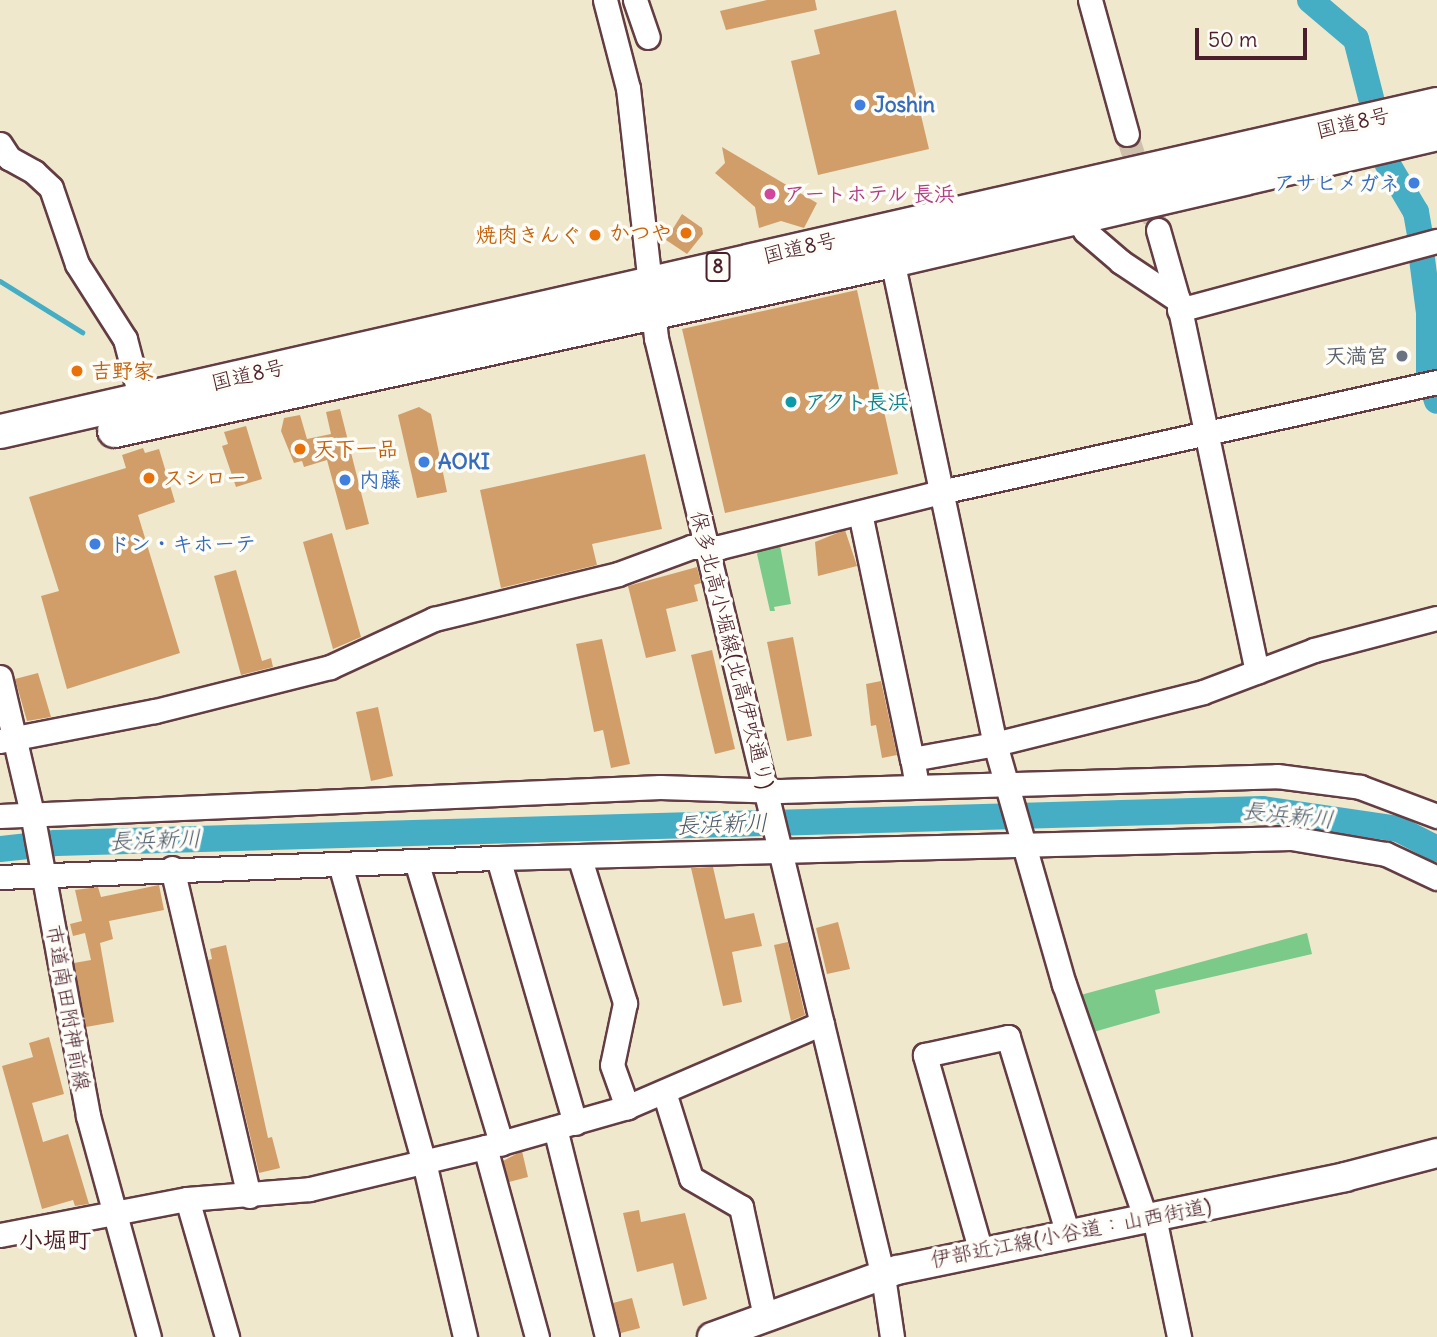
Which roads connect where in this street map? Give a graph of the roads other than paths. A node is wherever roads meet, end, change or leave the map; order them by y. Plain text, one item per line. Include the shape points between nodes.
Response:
1 (606, 0) edge
2 (1090, 0) edge
3 (639, 5) edge
4 (648, 37) dead end
5 (1437, 104) edge
6 (1437, 133) edge
7 (1127, 134) tunnel mouth
8 (0, 144) edge
9 (1075, 216) junction
10 (1158, 230) tunnel mouth
11 (1437, 241) edge
12 (892, 260) junction
13 (652, 296) junction
14 (1178, 305) junction
15 (1437, 382) edge
16 (141, 400) junction
17 (0, 432) edge
18 (1204, 432) junction
19 (0, 455) edge
20 (945, 491) junction
21 (860, 513) junction
22 (707, 547) junction
23 (1437, 618) edge
24 (1257, 672) junction
25 (0, 677) edge
26 (8, 738) edge
27 (995, 744) junction
28 (912, 760) junction
29 (1008, 785) junction
30 (917, 786) junction
31 (767, 794) junction
32 (32, 813) junction
33 (0, 816) edge
34 (1437, 816) edge
35 (1023, 839) junction
36 (780, 848) junction
37 (498, 858) junction
38 (580, 859) junction
39 (416, 861) junction
40 (340, 864) junction
41 (172, 869) junction
42 (43, 873) junction
43 (0, 877) edge
44 (1437, 878) edge
45 (822, 1023) junction
46 (664, 1092) junction
47 (627, 1107) junction
48 (565, 1125) junction
49 (493, 1145) junction
50 (1437, 1153) edge
51 (424, 1162) junction
52 (249, 1196) junction
53 (187, 1199) junction
54 (113, 1212) junction
55 (1150, 1218) junction
56 (1068, 1234) junction
57 (0, 1235) edge
58 (981, 1252) junction
59 (883, 1276) junction
60 (765, 1317) junction
61 (149, 1337) edge
62 (228, 1337) edge
63 (465, 1337) edge
64 (537, 1337) edge
65 (607, 1337) edge
66 (712, 1337) edge
67 (892, 1337) edge
68 (1180, 1337) edge

1 - 13 street, 保多北高小堀線(北高伊吹通り) via 628,88
2 - 7 street
3 - 4 street
5 - 13 highway, 国道8号 / 8
6 - 9 highway, 国道8号 / 8
8 - 16 street via 9,158 51,188 77,264 125,339
9 - 12 highway, 国道8号 / 8
9 - 14 street via 1085,231
10 - 14 street
11 - 14 street
12 - 13 highway, 国道8号 / 8
12 - 20 street
13 - 16 highway, 国道8号 / 8
13 - 19 highway, 国道8号 / 8
13 - 22 street, 保多北高小堀線(北高伊吹通り)
14 - 18 street
15 - 18 street
16 - 17 highway, 国道8号 / 8
18 - 20 street
18 - 24 street
20 - 21 street
20 - 27 street
21 - 22 street
21 - 28 street
22 - 26 street via 691,547 618,574 434,619 330,667 155,711
22 - 31 street, 保多北高小堀線(北高伊吹通り)
23 - 24 street via 1325,646
24 - 27 street via 1203,692
25 - 26 street, 市道南田附神前線
26 - 32 street, 市道南田附神前線
27 - 28 street
27 - 29 street
28 - 30 street
29 - 30 street
29 - 34 street via 1312,778 1360,787
29 - 35 street
30 - 31 street
31 - 32 street via 660,787 308,806
31 - 36 street, 保多北高小堀線(北高伊吹通り)
32 - 33 street
32 - 42 street, 市道南田附神前線
35 - 36 street
35 - 44 street via 1291,838 1386,854
35 - 55 street via 1064,985
36 - 38 street
36 - 45 street, 保多北高小堀線(北高伊吹通り)
37 - 38 street
37 - 39 street
37 - 48 street
38 - 47 street via 625,1003 612,1065
39 - 40 street
39 - 49 street
40 - 41 street
40 - 51 street
41 - 42 street
41 - 52 street
42 - 43 street
42 - 54 street, 市道南田附神前線 via 88,1116
45 - 46 street
45 - 59 street, 保多北高小堀線(北高伊吹通り)
46 - 47 street
46 - 60 street via 691,1178 741,1207
47 - 48 street
48 - 49 street
48 - 65 street
49 - 51 street
49 - 64 street
50 - 55 main road, 伊部近江線(小谷道：山西街道)
51 - 52 street via 310,1189
51 - 63 street
52 - 53 street
53 - 54 street
53 - 62 street
54 - 57 street
54 - 61 street, 市道南田附神前線
55 - 56 main road, 伊部近江線(小谷道：山西街道)
55 - 68 street
56 - 58 main road, 伊部近江線(小谷道：山西街道)
56 - 58 street via 1008,1037 925,1055
58 - 59 main road, 伊部近江線(小谷道：山西街道)
59 - 60 main road, 伊部近江線(小谷道：山西街道)
59 - 67 street, 保多北高小堀線(北高伊吹通り)
60 - 66 main road, 伊部近江線(小谷道：山西街道)

